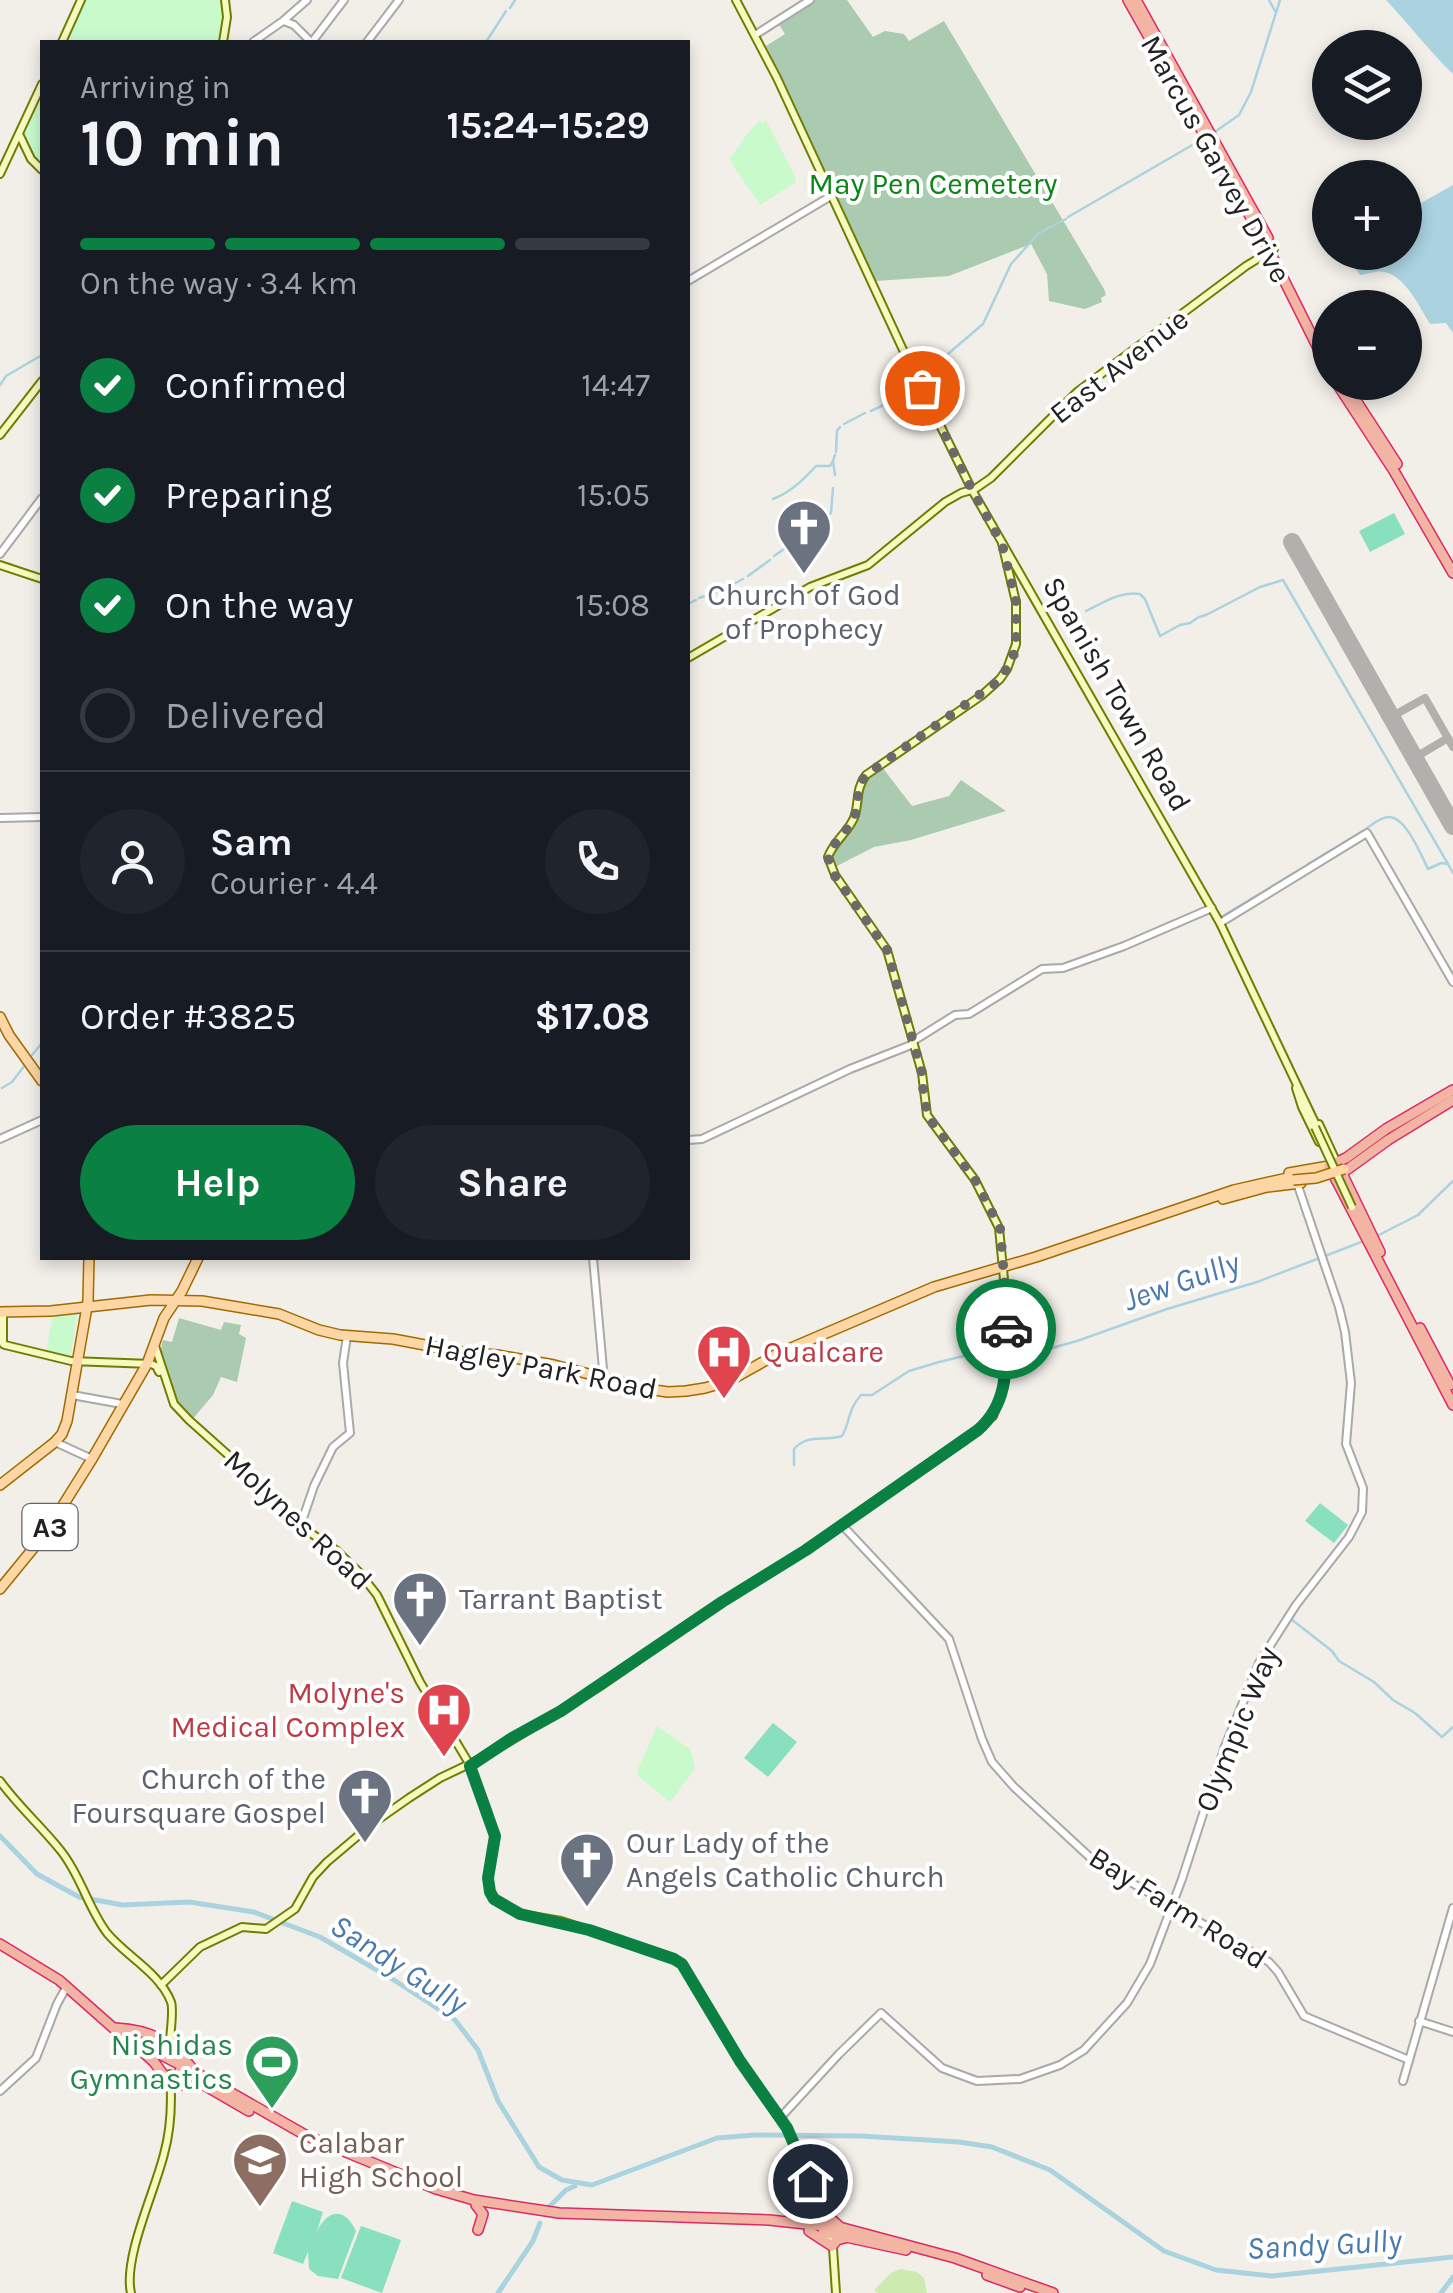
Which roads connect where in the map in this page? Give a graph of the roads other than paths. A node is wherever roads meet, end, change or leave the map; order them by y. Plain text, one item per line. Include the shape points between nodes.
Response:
1 (82, 0) edge
2 (225, 0) edge
3 (307, 0) edge
4 (344, 0) edge
5 (399, 0) edge
6 (736, 0) edge
7 (810, 0) edge
8 (1128, 0) edge
9 (1136, 0) edge
10 (292, 14) junction
11 (283, 21) junction
12 (294, 25) junction
13 (755, 35) junction
14 (63, 40) edge
15 (223, 40) edge
16 (256, 40) edge
17 (309, 40) edge
18 (368, 40) edge
19 (40, 88) edge
20 (19, 134) junction
21 (1209, 136) junction
22 (40, 168) edge
23 (0, 174) edge
24 (830, 194) junction
25 (1272, 251) junction
26 (690, 277) edge
27 (1312, 330) edge
28 (40, 384) edge
29 (1350, 400) edge
30 (1353, 400) edge
31 (1356, 400) edge
32 (0, 435) edge
33 (1372, 438) junction
34 (972, 490) junction
35 (40, 501) edge
36 (1002, 544) junction
37 (0, 554) edge
38 (1453, 562) edge
39 (0, 565) edge
40 (1453, 573) edge
41 (40, 579) edge
42 (690, 657) edge
43 (40, 817) edge
44 (0, 818) edge
45 (1212, 908) junction
46 (1220, 922) junction
47 (1453, 982) edge
48 (0, 1016) edge
49 (913, 1043) junction
50 (40, 1075) edge
51 (1299, 1090) junction
52 (1453, 1095) edge
53 (40, 1121) edge
54 (0, 1139) edge
55 (690, 1140) edge
56 (1338, 1169) junction
57 (1313, 1171) junction
58 (1294, 1180) junction
59 (1322, 1180) joint
60 (1210, 1200) junction
61 (1375, 1248) junction
62 (89, 1260) edge
63 (197, 1260) edge
64 (593, 1260) edge
65 (1002, 1268) junction
66 (151, 1300) junction
67 (175, 1300) junction
68 (87, 1306) junction
69 (2, 1312) edge
70 (167, 1313) junction
71 (347, 1338) junction
72 (1438, 1338) dead end
73 (155, 1344) junction
74 (1432, 1349) junction
75 (76, 1361) junction
76 (147, 1364) junction
77 (604, 1380) junction
78 (1453, 1392) edge
79 (71, 1394) junction
80 (122, 1404) junction
81 (174, 1404) junction
82 (1453, 1405) edge
83 (56, 1442) junction
84 (92, 1459) junction
85 (0, 1485) edge
86 (842, 1525) junction
87 (300, 1526) junction
88 (0, 1589) edge
89 (470, 1766) junction
90 (0, 1780) edge
91 (1172, 1907) junction
92 (1453, 1908) edge
93 (0, 1947) edge
94 (65, 1989) junction
95 (166, 1989) junction
96 (1419, 2021) junction
97 (1453, 2032) edge
98 (142, 2051) junction
99 (167, 2055) junction
100 (1409, 2060) junction
101 (198, 2078) junction
102 (170, 2080) junction
103 (1403, 2081) dead end
104 (0, 2092) edge
105 (783, 2125) junction
106 (476, 2206) junction
107 (821, 2212) junction
108 (810, 2228) junction
109 (478, 2230) dead end
110 (826, 2230) junction
111 (846, 2232) junction
112 (832, 2246) junction
113 (132, 2293) edge
114 (836, 2293) edge
115 (1036, 2293) edge
116 (1052, 2293) edge

1 - 14 main road
2 - 15 main road
3 - 10 street
4 - 17 street
5 - 18 street
6 - 13 main road, Spanish Town Road
7 - 13 street
8 - 21 highway, Marcus Garvey Drive
9 - 21 highway, Marcus Garvey Drive
10 - 11 street
10 - 12 street
11 - 12 street
11 - 16 street
12 - 17 street
13 - 24 main road, Spanish Town Road
19 - 20 main road
20 - 22 main road
20 - 23 main road
21 - 25 highway, Marcus Garvey Drive
24 - 26 street
24 - 34 main road, Spanish Town Road
25 - 27 highway, Marcus Garvey Drive
25 - 34 main road, East Avenue via 1084,386
28 - 32 main road
29 - 33 highway
30 - 33 highway
31 - 38 highway
33 - 40 highway
34 - 36 main road, Spanish Town Road
34 - 42 main road, East Avenue via 946,502 863,568 810,587
35 - 37 street
36 - 45 main road, Spanish Town Road
36 - 49 main road via 1016,602 1012,662 981,696 866,775 853,820 828,857 887,950
39 - 41 main road
43 - 44 street
45 - 46 main road, Spanish Town Road
45 - 49 street via 1124,946 1042,969
46 - 47 street via 1367,833
46 - 51 main road, Spanish Town Road
48 - 50 main road
49 - 55 street
49 - 65 main road via 926,1111 988,1202 1001,1236
51 - 56 main road, Spanish Town Road
51 - 61 main road, Spanish Town Road, bridge
52 - 56 main road
52 - 56 highway via 1386,1129
53 - 54 street
56 - 57 main road, Hagley Park Road
56 - 58 main road, Hagley Park Road, bridge
56 - 59 highway via 1333,1180
56 - 61 highway, Spanish Town Road
57 - 58 main road
57 - 60 main road, Hagley Park Road via 1267,1177
58 - 59 main road, Hagley Park Road
58 - 60 main road, Hagley Park Road via 1262,1182
58 - 91 street, Olympic Way via 1339,1307 1349,1358 1346,1444 1363,1488 1362,1512 1259,1664
60 - 65 main road, Hagley Park Road
61 - 74 highway, Spanish Town Road
61 - 82 highway, Spanish Town Road
62 - 68 main road
63 - 67 main road
64 - 77 street
65 - 77 main road, Hagley Park Road via 921,1292 705,1388 661,1392
65 - 86 main road via 1006,1378 993,1416
66 - 67 main road, Hagley Park Road
66 - 68 main road, Hagley Park Road
66 - 70 main road via 164,1304
67 - 70 main road, A3
67 - 71 main road, Hagley Park Road via 259,1309
68 - 69 main road, Hagley Park Road
68 - 75 main road
69 - 75 main road via 2,1344
70 - 73 main road, A3
71 - 77 main road, Hagley Park Road via 554,1365
71 - 87 street via 350,1432 333,1447
72 - 74 highway
73 - 76 main road, A3
73 - 81 main road, Molynes Road
74 - 78 highway, Spanish Town Road
75 - 76 main road
75 - 79 main road
76 - 80 main road, A3
76 - 81 main road via 156,1366
79 - 80 street
79 - 83 main road
80 - 84 main road, A3
81 - 87 main road, Molynes Road
83 - 84 street
83 - 85 main road, A3
84 - 88 main road, A3
86 - 89 main road
86 - 91 street, Bay Farm Road via 949,1639 992,1762 1094,1860
87 - 89 main road, Molynes Road via 339,1553 378,1595
89 - 95 main road via 431,1783 372,1824 320,1870 298,1906 282,1918 266,1928 242,1926 187,1957
89 - 105 main road, Molynes Road via 495,1836 488,1878 494,1899 520,1914 678,1962
90 - 95 main road via 62,1852 108,1934
91 - 100 street, Bay Farm Road via 1270,1962 1304,2016
91 - 105 street, Olympic Way via 1127,2002 1069,2060 1012,2080 967,2078 942,2068 882,2013 838,2054
92 - 96 street
93 - 94 highway
94 - 98 highway via 112,2034
94 - 99 highway via 112,2028
94 - 104 street via 33,2062
95 - 99 main road via 172,2014
96 - 97 street
96 - 100 street
98 - 99 highway
98 - 102 highway
99 - 101 highway
99 - 101 highway via 175,2048
100 - 103 street
101 - 102 highway
101 - 106 highway via 300,2139
101 - 108 highway via 306,2136 474,2200 586,2216 768,2220
102 - 113 main road via 168,2139 133,2257
105 - 107 main road, Molynes Road
106 - 108 highway via 595,2220
106 - 109 highway via 483,2214
107 - 108 highway
107 - 110 main road, Molynes Road
107 - 111 highway
108 - 110 highway
108 - 112 highway
110 - 111 highway
110 - 112 main road, Molynes Road
111 - 112 highway
111 - 115 highway
111 - 116 highway via 955,2258
112 - 114 main road, Molynes Road

